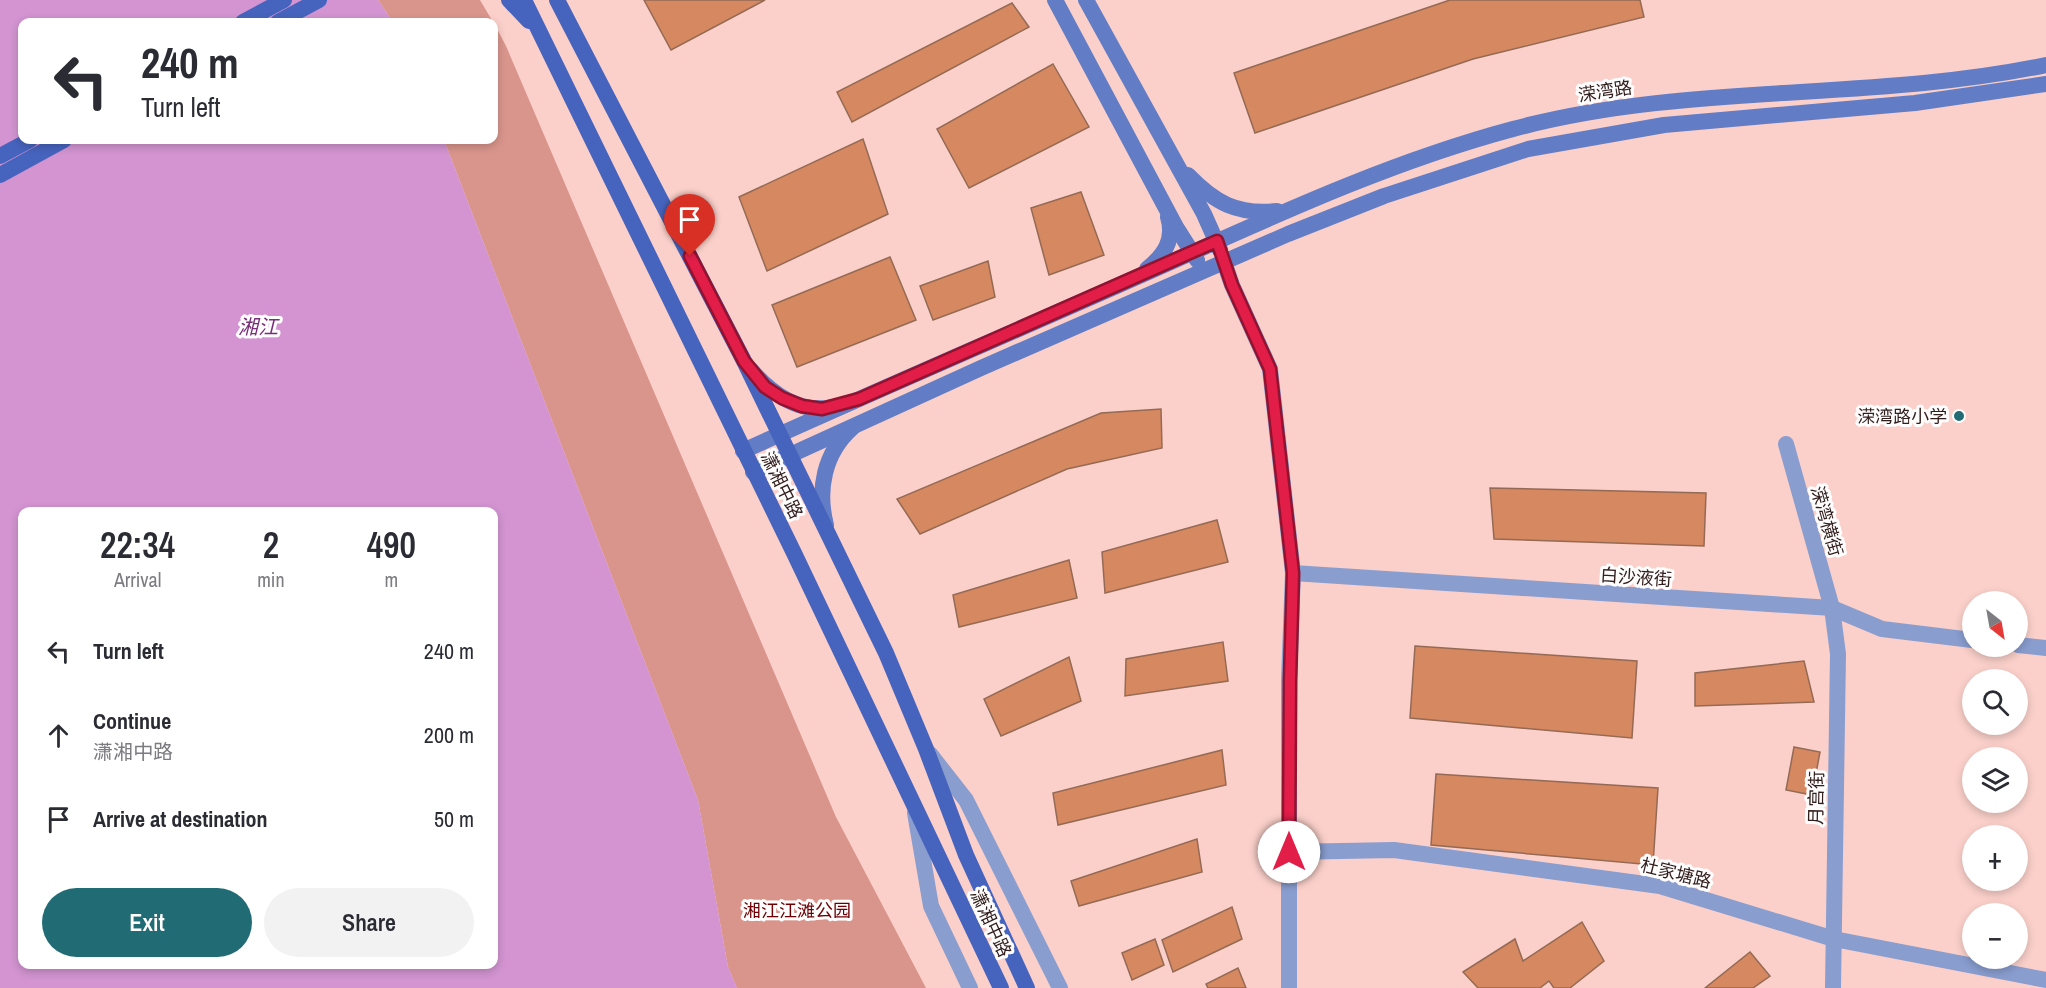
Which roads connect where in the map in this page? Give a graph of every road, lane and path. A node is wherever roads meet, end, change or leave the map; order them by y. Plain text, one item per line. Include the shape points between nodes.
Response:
1 (284, 0) edge
2 (319, 0) edge
3 (509, 0) edge
4 (524, 0) edge
5 (1055, 0) edge
6 (1086, 0) edge
7 (560, 4) edge
8 (250, 18) edge
9 (285, 18) edge
10 (541, 33) junction
11 (2046, 65) edge
12 (2046, 84) edge
13 (22, 144) edge
14 (57, 144) edge
15 (0, 156) edge
16 (1177, 164) junction
17 (0, 175) edge
18 (1162, 199) junction
19 (1305, 203) junction
20 (1217, 241) junction
21 (1192, 253) junction
22 (1224, 262) junction
23 (1204, 271) junction
24 (1136, 277) junction
25 (744, 361) junction
26 (859, 399) junction
27 (864, 420) junction
28 (780, 434) junction
29 (1786, 444) dead end
30 (743, 451) junction
31 (790, 455) junction
32 (753, 472) junction
33 (829, 535) junction
34 (1293, 573) junction
35 (1832, 608) junction
36 (1962, 639) edge
37 (2028, 646) edge
38 (2046, 648) edge
39 (926, 749) junction
40 (914, 803) junction
41 (1289, 852) junction
42 (1834, 939) junction
43 (2046, 980) edge
44 (970, 988) edge
45 (1001, 988) edge
46 (1028, 988) edge
47 (1060, 988) edge
48 (1289, 988) edge
49 (1833, 988) edge

1 - 8 main road
2 - 9 main road
3 - 10 main road
4 - 10 main road, 潇湘中路
5 - 18 main road
6 - 16 main road
7 - 25 main road, 潇湘中路
10 - 30 main road, 潇湘中路
11 - 19 main road, 溁湾路 via 1899,85 1601,109 1431,154
12 - 22 main road via 1915,103 1664,125 1528,149 1384,196
13 - 15 main road
14 - 17 main road
16 - 19 main road via 1214,197 1237,209 1269,212
16 - 20 main road
18 - 21 main road
18 - 24 main road via 1171,232 1169,244 1159,259
19 - 20 main road, 溁湾路
20 - 21 main road, 溁湾路
20 - 22 main road
21 - 23 main road
21 - 24 main road, 溁湾路
22 - 23 main road
22 - 34 street via 1270,369
23 - 27 main road
24 - 26 main road
25 - 26 main road via 765,387 802,406 822,409
25 - 28 main road, 潇湘中路
26 - 28 main road
27 - 31 main road
27 - 33 main road via 840,441 824,475 821,495
28 - 30 main road
28 - 31 main road, 潇湘中路
29 - 35 street, 溁湾横街
30 - 32 main road, 潇湘中路
31 - 32 main road
31 - 33 main road, 潇湘中路
32 - 40 main road, 潇湘中路
33 - 39 main road, 潇湘中路 via 886,653
34 - 35 street, 白沙液街
34 - 41 street
35 - 36 street, 白沙液街 via 1882,629
35 - 42 street, 月宫街 via 1838,654
37 - 38 street
39 - 46 main road, 潇湘中路 via 966,855
39 - 47 street via 966,800
40 - 44 street via 931,906
40 - 45 main road, 潇湘中路
41 - 42 street, 杜家塘路 via 1394,850 1660,886
41 - 48 street
42 - 43 street, 杜家塘路
42 - 49 street, 月宫街

